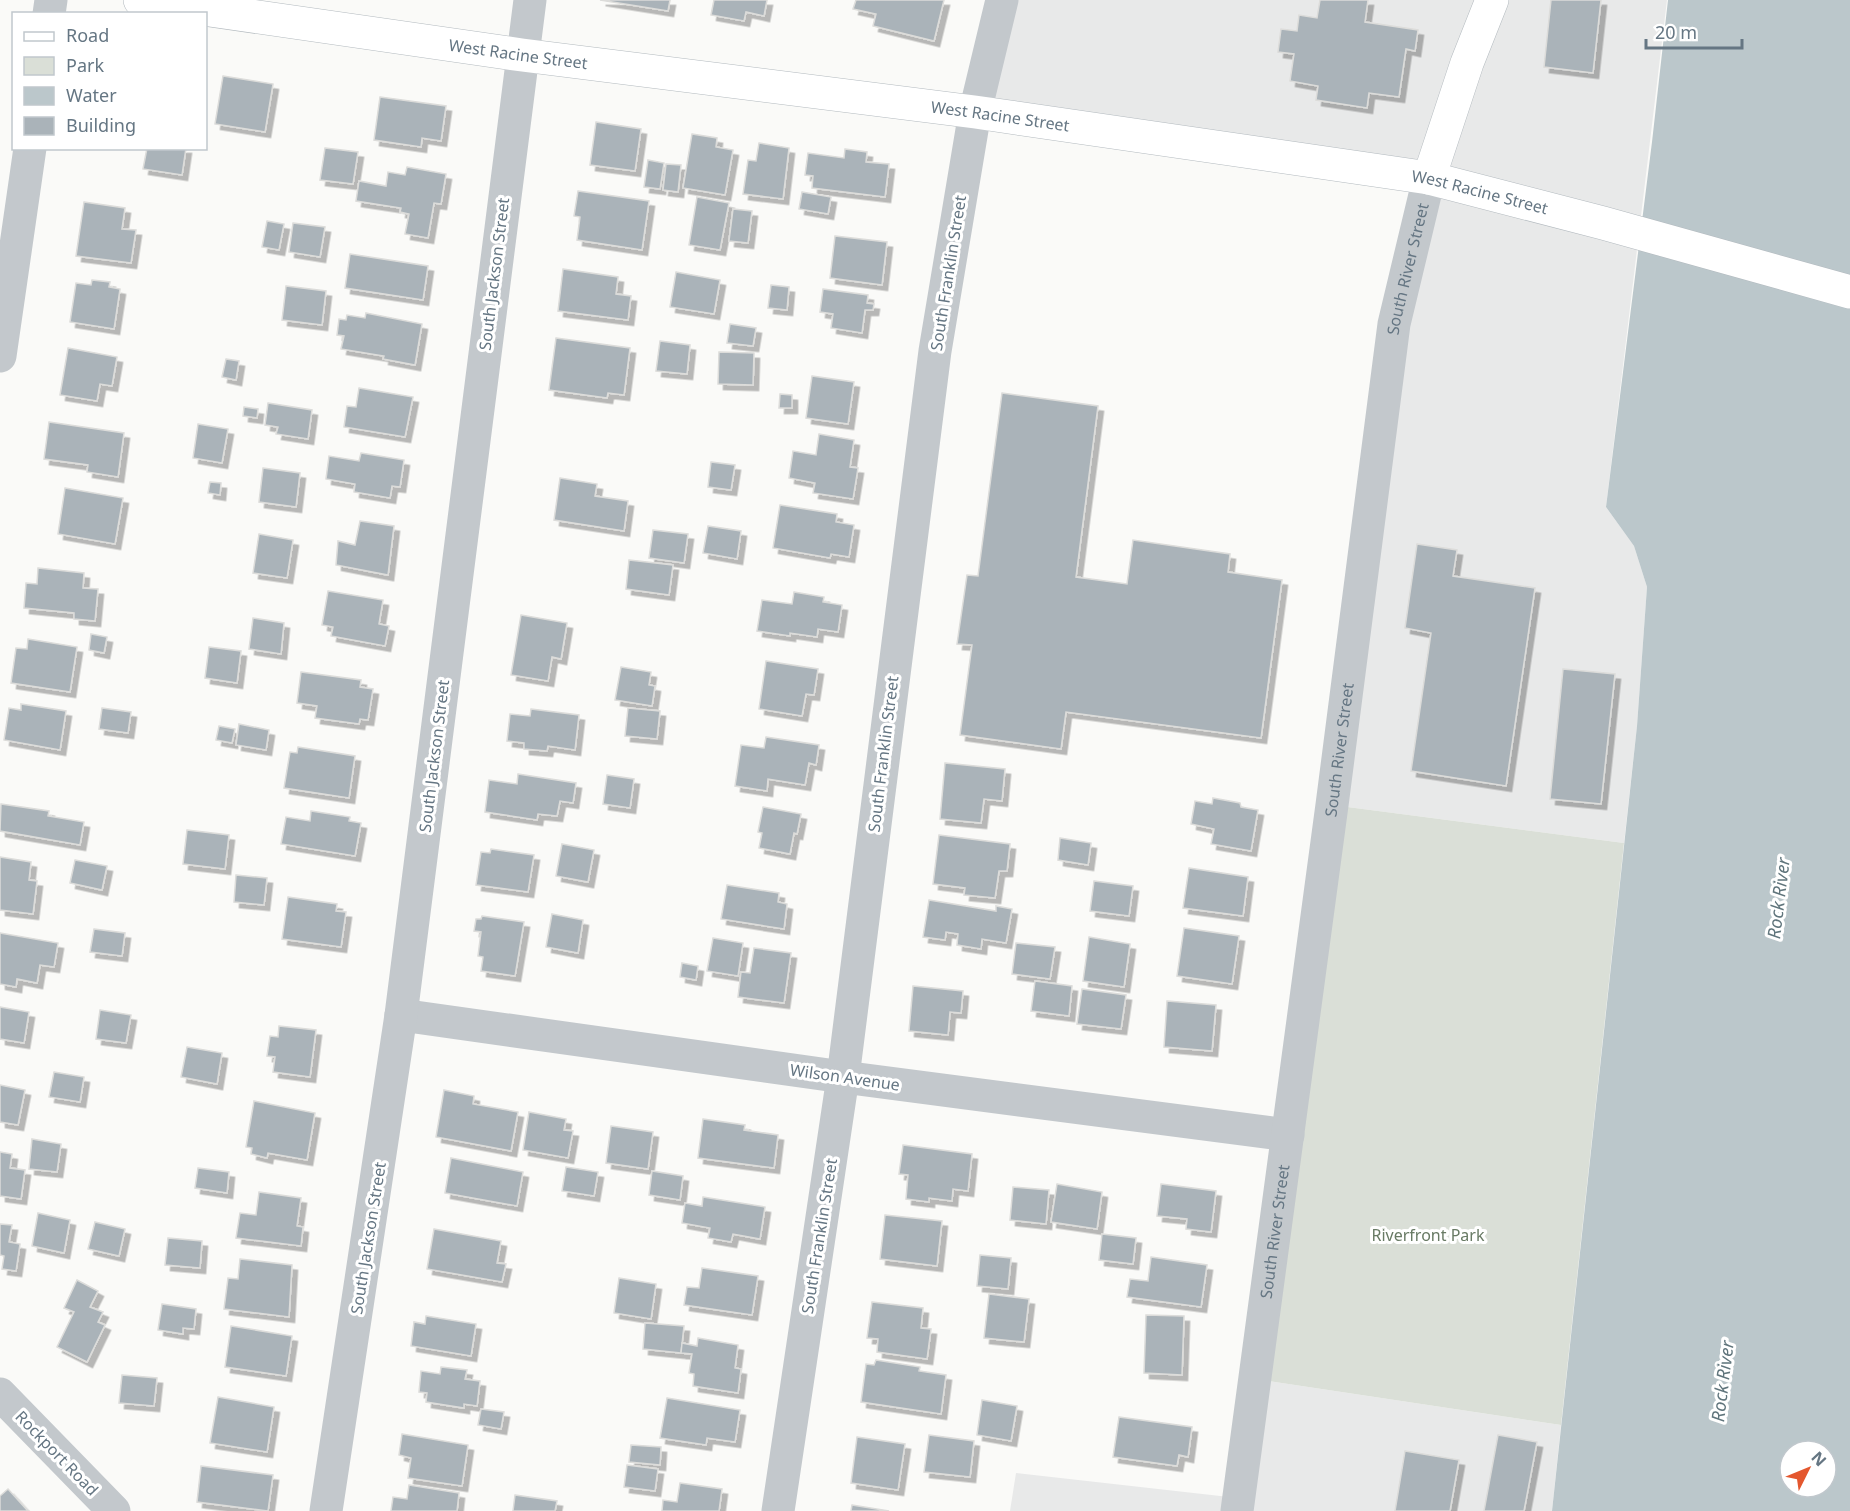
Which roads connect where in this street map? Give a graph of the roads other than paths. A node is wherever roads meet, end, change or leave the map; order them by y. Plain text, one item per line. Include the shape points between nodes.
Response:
1 (140, 0) edge
2 (530, 0) edge
3 (1002, 0) edge
4 (1491, 0) edge
5 (522, 55) junction
6 (975, 111) junction
7 (30, 150) edge
8 (1429, 178) junction
9 (1850, 292) edge
10 (0, 356) edge
11 (401, 1016) junction
12 (843, 1077) junction
13 (1288, 1135) junction
14 (0, 1394) edge
15 (114, 1511) edge
16 (326, 1511) edge
17 (778, 1511) edge
18 (1237, 1511) edge

1 - 5 main road, West Racine Street
2 - 5 street, South Jackson Street
3 - 6 street, South Franklin Street
4 - 8 main road, South River Street
5 - 6 main road, West Racine Street
5 - 11 street, South Jackson Street
6 - 8 main road, West Racine Street
6 - 12 street, South Franklin Street via 923,433
7 - 10 street
8 - 9 main road, West Racine Street
8 - 13 street, South River Street via 1394,324
11 - 12 street, Wilson Avenue
11 - 16 street, South Jackson Street
12 - 13 street, Wilson Avenue
12 - 17 street, South Franklin Street
13 - 18 street, South River Street
14 - 15 street, Rockport Road

